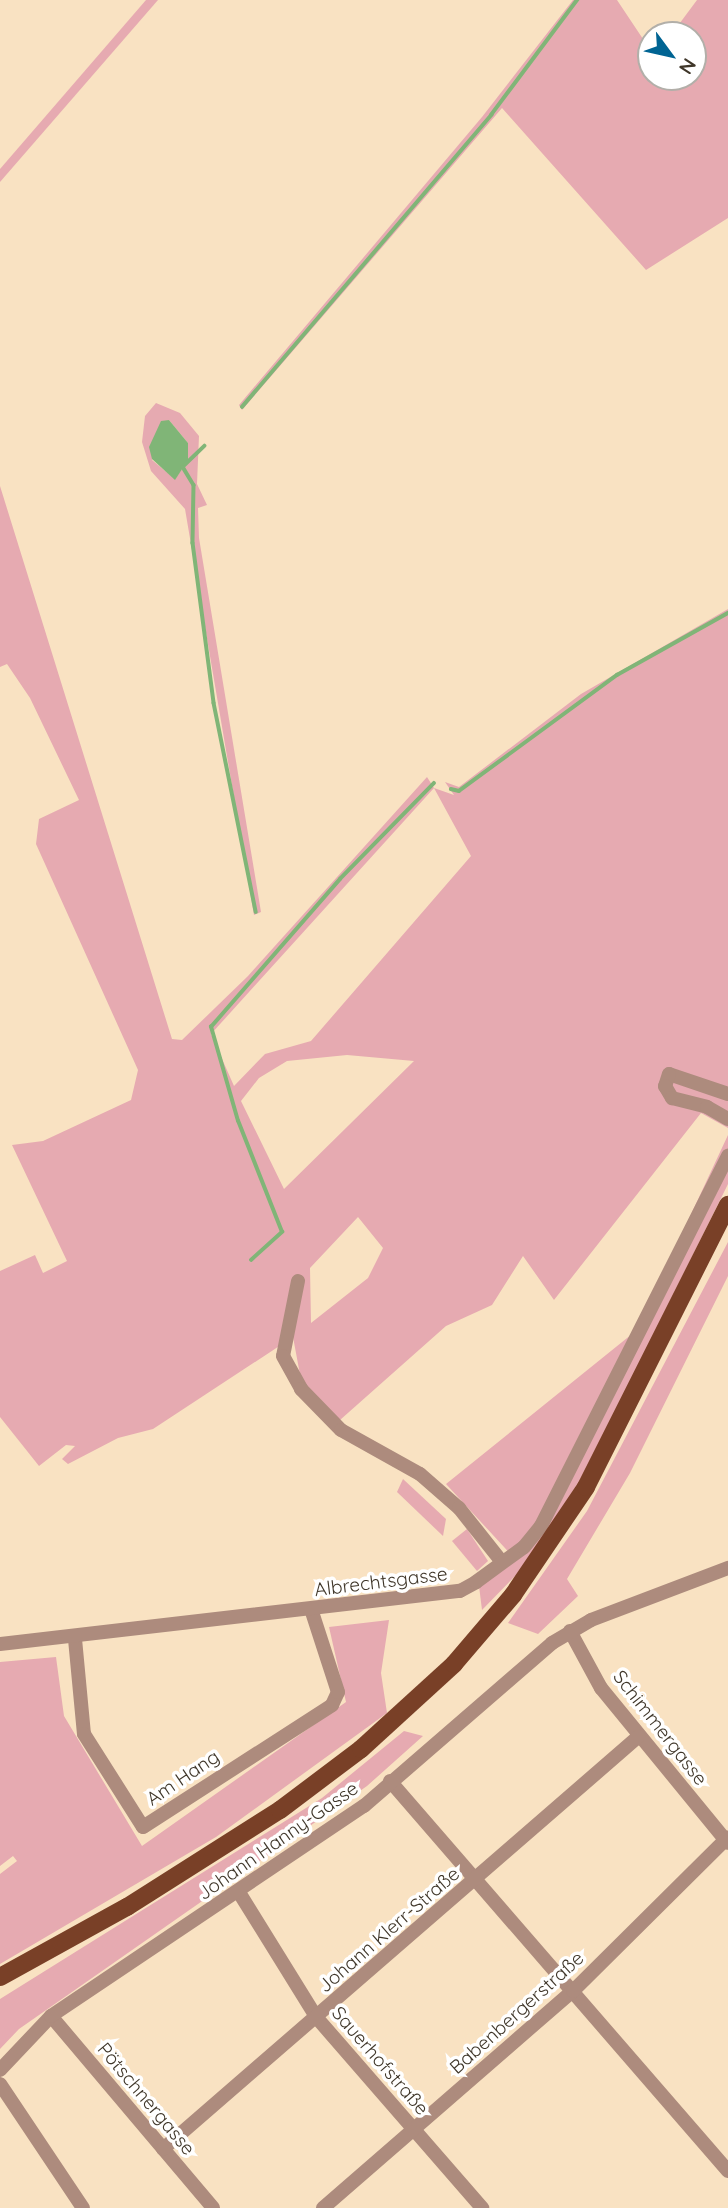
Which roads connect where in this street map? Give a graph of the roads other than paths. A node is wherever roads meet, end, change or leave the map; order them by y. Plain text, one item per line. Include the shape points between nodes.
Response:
1 (728, 1094) edge
2 (728, 1119) edge
3 (728, 1156) edge
4 (728, 1205) edge
5 (298, 1281) dead end
6 (502, 1562) junction
7 (728, 1568) edge
8 (311, 1609) junction
9 (570, 1631) junction
10 (75, 1639) junction
11 (0, 1644) edge
12 (638, 1737) junction
13 (390, 1781) junction
14 (727, 1840) edge
15 (475, 1881) junction
16 (240, 1894) junction
17 (36, 1961) junction
18 (0, 1977) edge
19 (0, 1988) edge
20 (573, 1991) junction
21 (51, 2016) junction
22 (317, 2018) junction
23 (0, 2070) edge
24 (0, 2084) edge
25 (415, 2131) junction
26 (163, 2149) junction
27 (728, 2171) edge
28 (83, 2208) edge
29 (213, 2208) edge
30 (323, 2208) edge
31 (482, 2208) edge

1 - 2 street via 669,1074 665,1086 672,1098 707,1107
3 - 6 street, Albrechtsgasse via 541,1526
4 - 17 main road via 586,1488 532,1570 461,1656 381,1732 280,1810
5 - 6 street via 283,1356 301,1389 341,1430 420,1474 459,1508
6 - 8 street, Albrechtsgasse via 460,1591
7 - 9 street
8 - 10 street, Albrechtsgasse
8 - 10 street, Am Hang via 338,1692 332,1705 143,1827 85,1734
9 - 12 street, Schimmergasse via 601,1688
9 - 13 street, Johann Hanny-Gasse
10 - 11 street, Albrechtsgasse
12 - 14 street, Schimmergasse
12 - 15 street, Johann Klerr-Straße
13 - 15 street
13 - 16 street, Johann Hanny-Gasse via 364,1806
14 - 20 street, Babenbergerstraße
15 - 20 street
15 - 22 street, Johann Klerr-Straße
16 - 21 street, Johann Hanny-Gasse
16 - 22 street, Sauerhofstraße
17 - 18 main road
17 - 19 main road
20 - 25 street, Babenbergerstraße
20 - 27 street
21 - 23 street, Johann Hanny-Gasse
21 - 26 street, Pötschnergasse
22 - 25 street, Sauerhofstraße
22 - 26 street, Johann Klerr-Straße
24 - 28 street
25 - 30 street, Babenbergerstraße
25 - 31 street, Sauerhofstraße
26 - 29 street, Pötschnergasse

